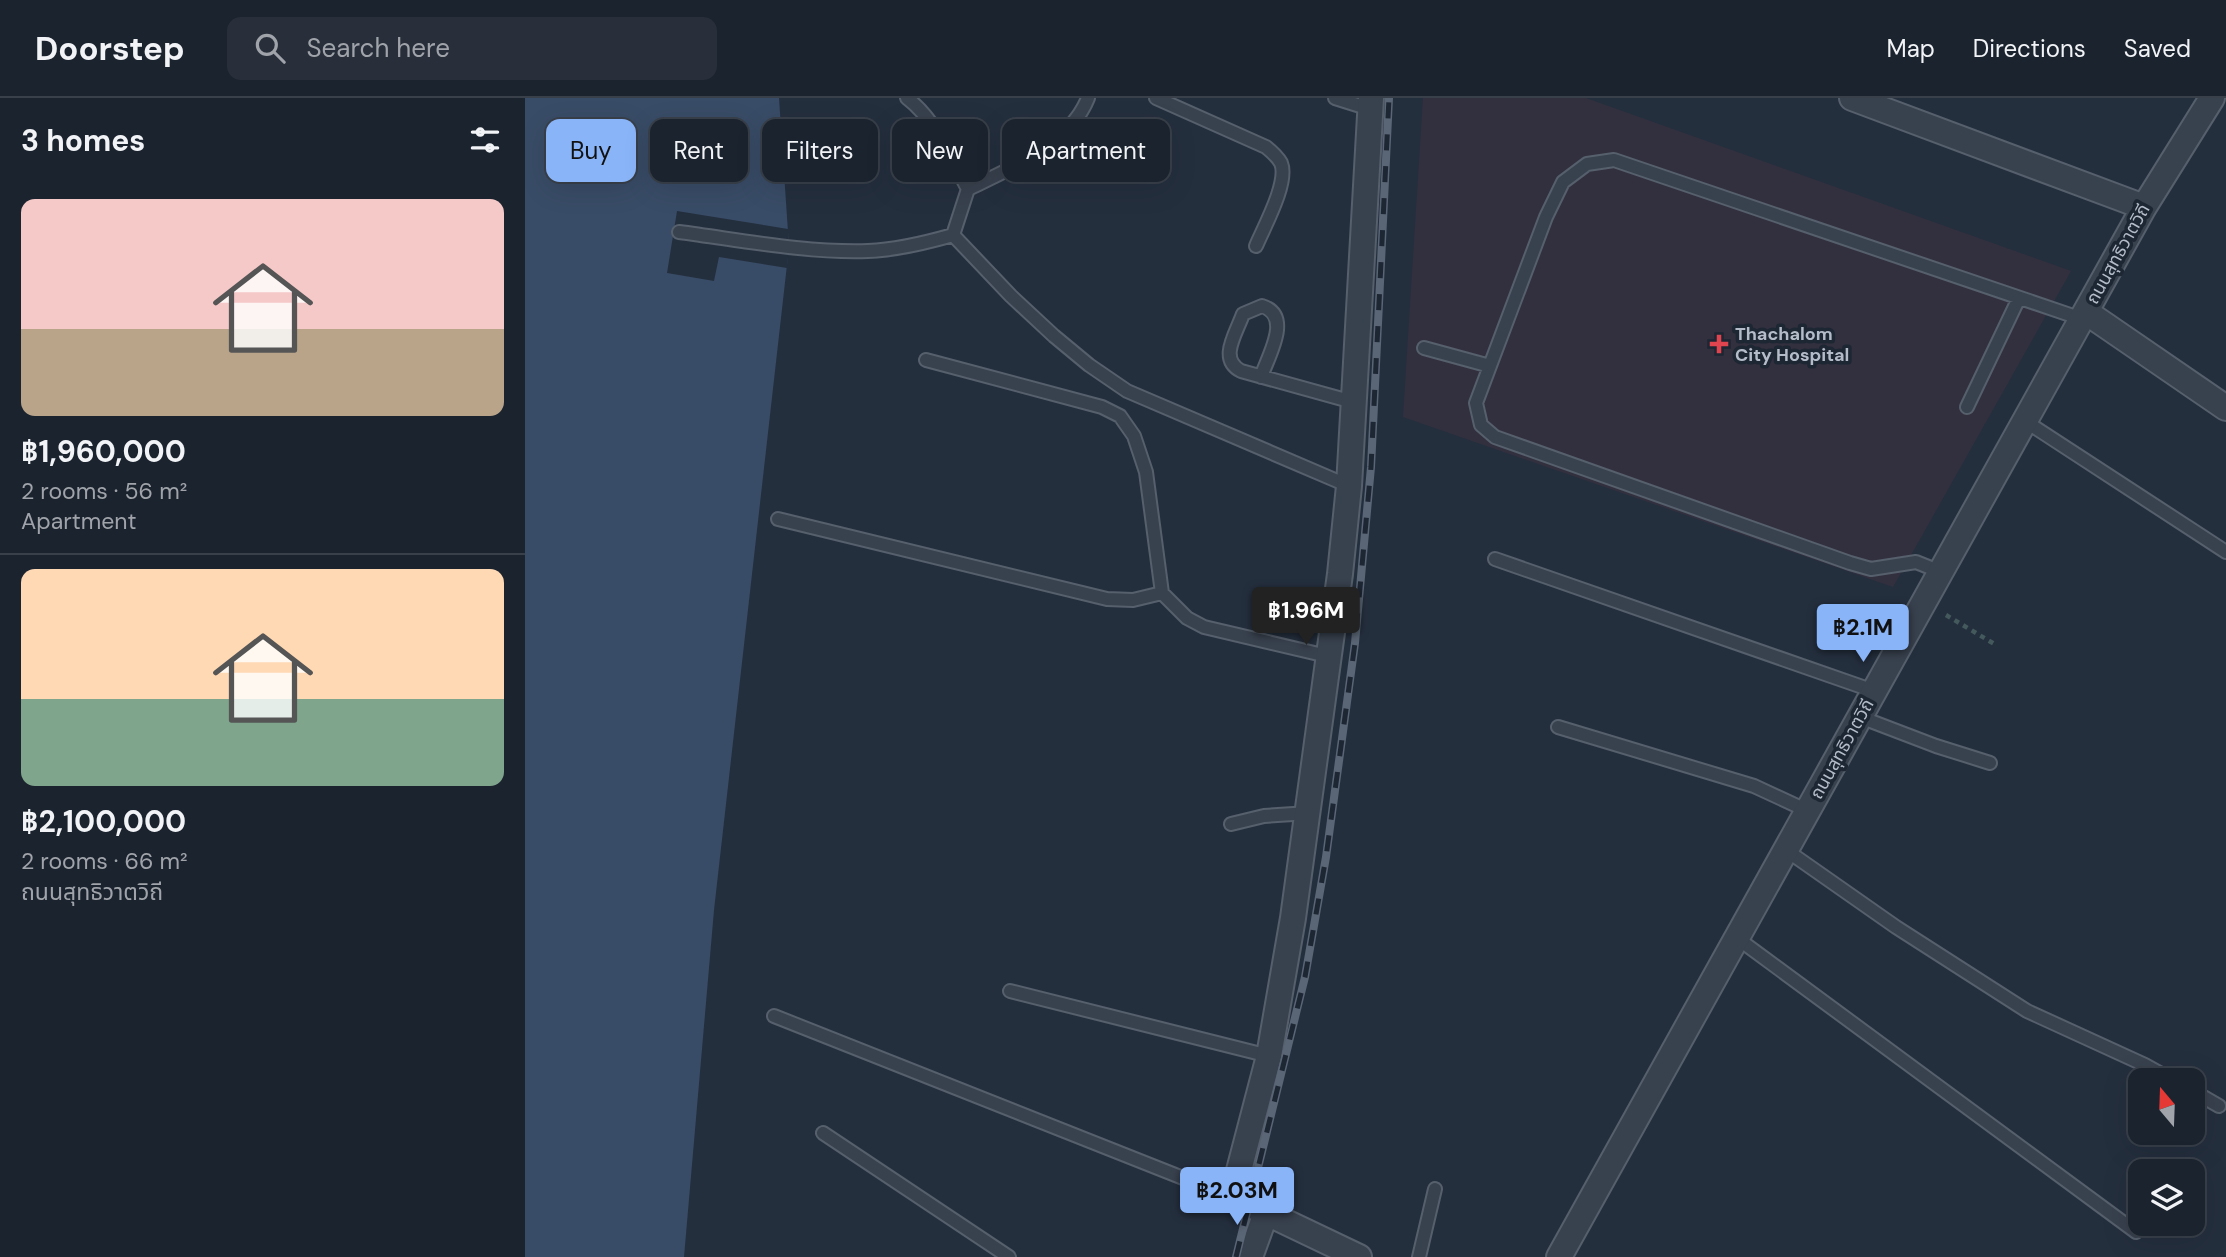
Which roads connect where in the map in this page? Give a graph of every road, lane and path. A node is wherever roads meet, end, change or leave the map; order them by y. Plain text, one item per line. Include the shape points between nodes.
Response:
1 (907, 98) edge
2 (1088, 98) edge
3 (1156, 98) edge
4 (1335, 98) edge
5 (1852, 98) edge
6 (2212, 98) edge
7 (1370, 103) edge
8 (968, 189) junction
9 (2144, 207) junction
10 (679, 232) dead end
11 (953, 235) junction
12 (1256, 246) dead end
13 (2019, 298) junction
14 (2084, 316) junction
15 (1424, 348) dead end
16 (926, 360) dead end
17 (1490, 366) junction
18 (1261, 376) junction
19 (1353, 402) junction
20 (1966, 407) dead end
21 (2226, 408) edge
22 (2025, 421) junction
23 (1349, 486) junction
24 (778, 519) dead end
25 (2226, 552) edge
26 (1495, 559) dead end
27 (1941, 572) junction
28 (1162, 593) junction
29 (1924, 602) junction
30 (1996, 645) dead end
31 (1327, 656) junction
32 (1874, 691) junction
33 (1860, 717) junction
34 (1558, 727) dead end
35 (1990, 763) dead end
36 (1808, 811) junction
37 (1309, 813) junction
38 (1231, 824) dead end
39 (1786, 850) junction
40 (1737, 938) junction
41 (1010, 991) dead end
42 (774, 1016) dead end
43 (1269, 1056) junction
44 (2150, 1068) edge
45 (2205, 1098) edge
46 (2219, 1106) dead end
47 (823, 1133) dead end
48 (1435, 1189) dead end
49 (1249, 1205) junction
50 (2128, 1226) edge
51 (1009, 1257) edge
52 (1250, 1257) edge
53 (1359, 1257) edge
54 (1419, 1257) edge
55 (1559, 1257) edge

1 - 8 lane via 932,125
2 - 8 lane via 1083,111 1035,156
3 - 12 lane via 1266,146 1276,156 1282,165 1282,183
4 - 7 lane
5 - 9 street
6 - 9 street, ถนนสุทธิวาตวิถี
7 - 19 street
8 - 11 lane
9 - 14 street, ถนนสุทธิวาตวิถี
10 - 11 lane via 828,251 914,246
11 - 23 lane via 1054,336 1127,391
13 - 14 lane
13 - 17 lane via 1613,160 1587,164 1563,182
13 - 20 lane
14 - 21 street
14 - 22 street, ถนนสุทธิวาตวิถี
15 - 17 lane
16 - 28 lane via 1120,416 1134,436 1146,472
17 - 27 lane via 1476,402 1481,425 1495,437 1861,566 1871,569 1916,562
18 - 18 lane via 1278,327 1271,309 1262,306 1243,314 1229,361 1241,371
18 - 19 lane
19 - 23 street
22 - 25 lane
22 - 27 street, ถนนสุทธิวาตวิถี
23 - 31 street
24 - 28 lane via 1107,599 1133,600
26 - 32 lane
27 - 29 street, ถนนสุทธิวาตวิถี
28 - 31 lane via 1187,618 1204,627
29 - 30 path
29 - 32 street, ถนนสุทธิวาตวิถี
31 - 37 street
32 - 33 street, ถนนสุทธิวาตวิถี
33 - 35 lane
33 - 36 street, ถนนสุทธิวาตวิถี
34 - 36 lane via 1754,786
36 - 39 street, ถนนสุทธิวาตวิถี
37 - 38 lane
37 - 43 street
39 - 40 street, ถนนสุทธิวาตวิถี
39 - 44 lane via 2027,1011
40 - 50 lane
40 - 55 street, ถนนสุทธิวาตวิถี
41 - 43 lane
42 - 49 lane
43 - 49 street
45 - 46 lane
47 - 51 lane
48 - 54 lane
49 - 52 street
49 - 53 street

